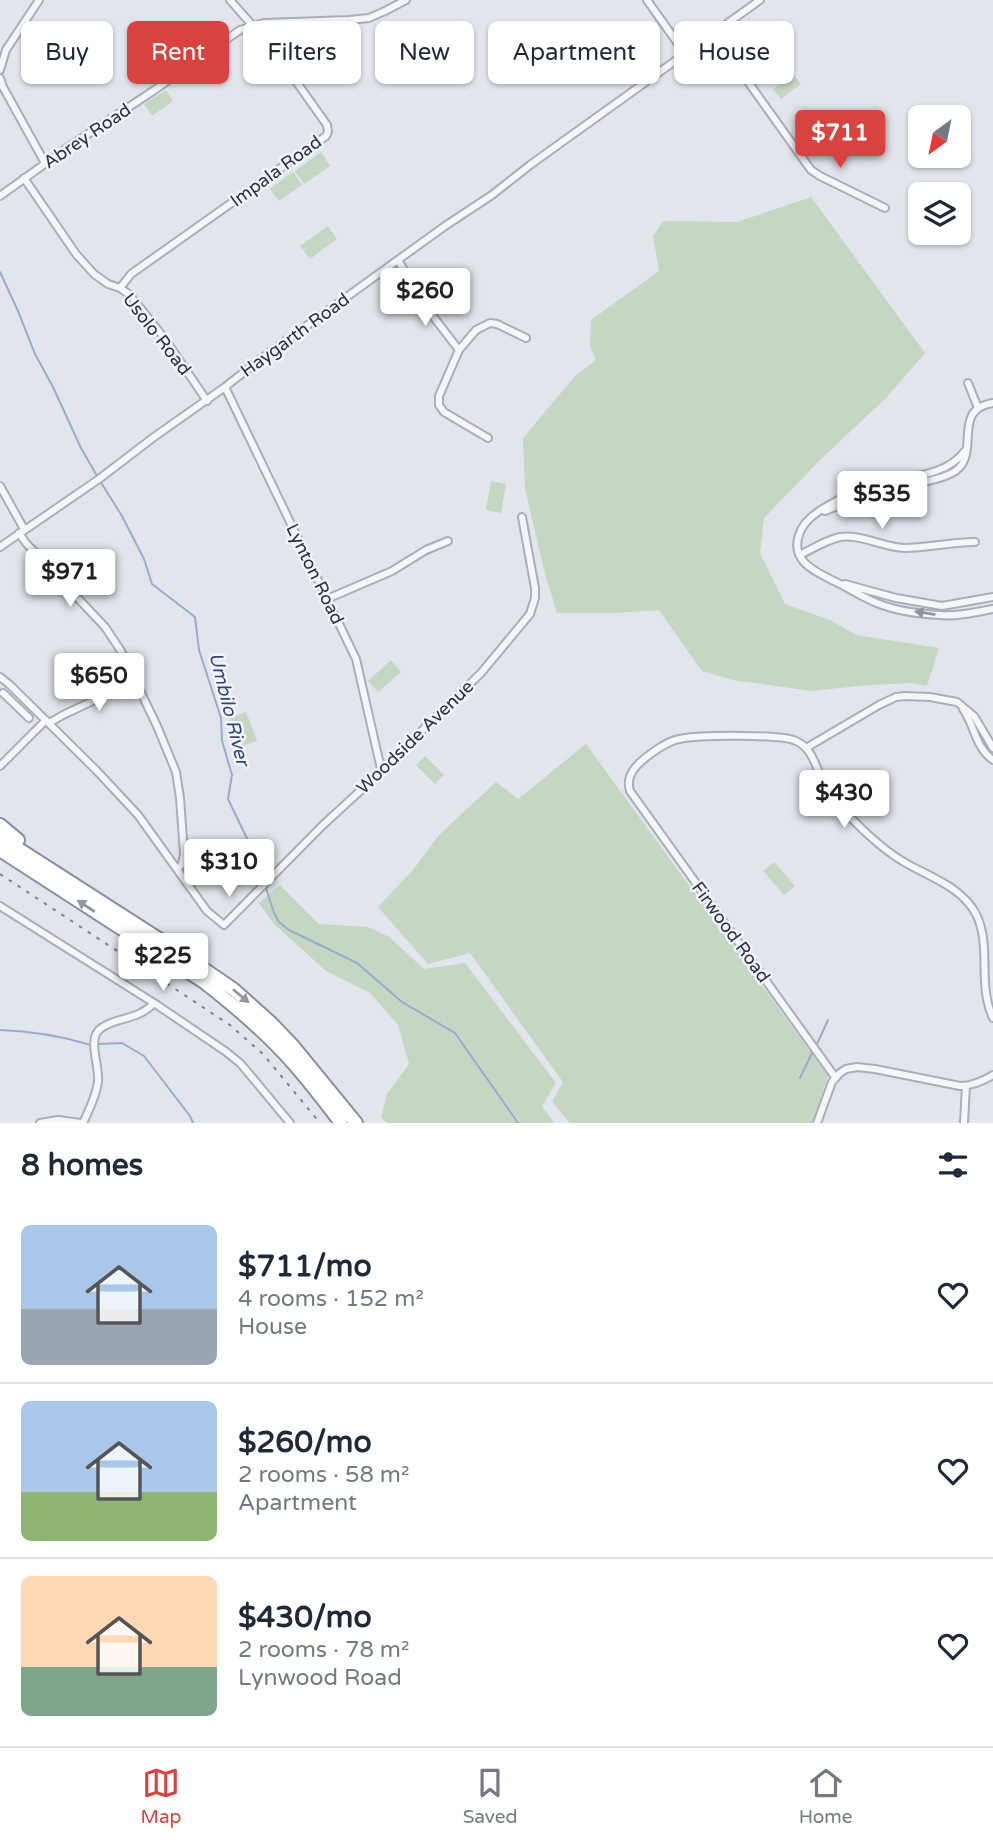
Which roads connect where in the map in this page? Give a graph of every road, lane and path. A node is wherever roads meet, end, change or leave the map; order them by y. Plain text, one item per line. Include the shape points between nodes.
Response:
1 (39, 0) edge
2 (230, 0) edge
3 (406, 0) edge
4 (647, 0) edge
5 (760, 0) edge
6 (250, 21) edge
7 (320, 21) edge
8 (732, 21) edge
9 (243, 29) edge
10 (674, 39) edge
11 (674, 63) edge
12 (0, 70) edge
13 (0, 78) edge
14 (297, 84) edge
15 (750, 84) edge
16 (45, 163) junction
17 (24, 178) junction
18 (0, 196) edge
19 (885, 208) dead end
20 (398, 260) junction
21 (389, 267) junction
22 (466, 276) dead end
23 (120, 288) junction
24 (412, 289) junction
25 (426, 308) junction
26 (526, 338) dead end
27 (459, 350) junction
28 (968, 383) dead end
29 (225, 387) junction
30 (207, 401) junction
31 (993, 403) edge
32 (978, 408) junction
33 (488, 438) dead end
34 (0, 486) edge
35 (522, 517) dead end
36 (22, 531) junction
37 (448, 541) dead end
38 (975, 542) dead end
39 (0, 547) edge
40 (800, 555) junction
41 (836, 582) junction
42 (993, 597) edge
43 (327, 599) junction
44 (993, 609) edge
45 (0, 677) edge
46 (135, 681) junction
47 (3, 692) dead end
48 (950, 700) junction
49 (27, 701) junction
50 (20, 708) junction
51 (29, 718) dead end
52 (47, 721) junction
53 (806, 748) junction
54 (993, 748) edge
55 (993, 760) edge
56 (0, 766) edge
57 (381, 769) junction
58 (0, 825) edge
59 (0, 836) edge
60 (0, 850) edge
61 (178, 869) junction
62 (103, 903) junction
63 (0, 906) edge
64 (153, 1003) junction
65 (993, 1018) edge
66 (993, 1075) edge
67 (835, 1077) junction
68 (966, 1086) junction
69 (40, 1123) edge
70 (82, 1123) edge
71 (290, 1123) edge
72 (341, 1123) edge
73 (356, 1123) edge
74 (817, 1123) edge
75 (964, 1123) edge

1 - 12 street via 6,50
2 - 6 street
3 - 7 street, Abrey Road via 369,18
4 - 10 street
5 - 8 street, Haygarth Road
9 - 16 street, Abrey Road
11 - 20 street, Haygarth Road
13 - 16 street
14 - 23 street, Impala Road via 327,125 327,134 131,274
15 - 19 street via 816,174
16 - 17 street, Abrey Road
17 - 18 street, Abrey Road
17 - 23 street, Usolo Road via 87,267
20 - 21 street, Haygarth Road
20 - 24 street
21 - 24 street
21 - 29 street, Haygarth Road
22 - 25 street
23 - 30 street, Usolo Road via 165,339
24 - 25 street
25 - 27 street
26 - 27 street via 490,323 476,330
27 - 33 street via 439,405
28 - 32 street
29 - 30 street, Haygarth Road
29 - 43 street, Lynton Road
30 - 36 street, Haygarth Road
31 - 32 street
32 - 40 street via 969,422 962,465 952,473 871,492 826,510 805,524 797,545
34 - 36 street
35 - 57 street, Woodside Avenue via 536,588 530,614 481,673
36 - 39 street, Haygarth Road
36 - 46 street via 26,543 110,634
37 - 43 street
38 - 40 street via 903,548 844,537
40 - 41 street via 812,570
41 - 42 street via 942,606
44 -> 41 street via 948,616 894,608
43 - 57 street, Lynton Road via 356,659
45 - 49 street
46 - 52 street
46 - 61 street via 177,776 184,853
47 - 50 street
48 - 53 street via 896,698
48 - 54 street via 972,713
48 - 55 street via 964,711 979,744
49 - 50 street
49 - 52 street
50 - 51 street
52 - 56 street
52 - 61 street via 138,815
53 - 65 street via 827,791 870,836 970,904 982,934 986,999
53 - 67 street, Firwood Road via 782,738 678,739 638,765 629,786
57 - 61 street, Woodside Avenue via 224,925 207,911
58 - 62 highway
59 - 62 highway
72 -> 60 highway via 264,1032 204,982
62 -> 73 highway via 247,1001 293,1046
63 - 64 street
64 - 70 street via 144,1013 104,1026 95,1034 98,1084
64 - 71 street via 234,1058
66 - 68 street
67 - 68 street via 846,1069 865,1068
67 - 74 street
68 - 75 street
69 - 70 street

